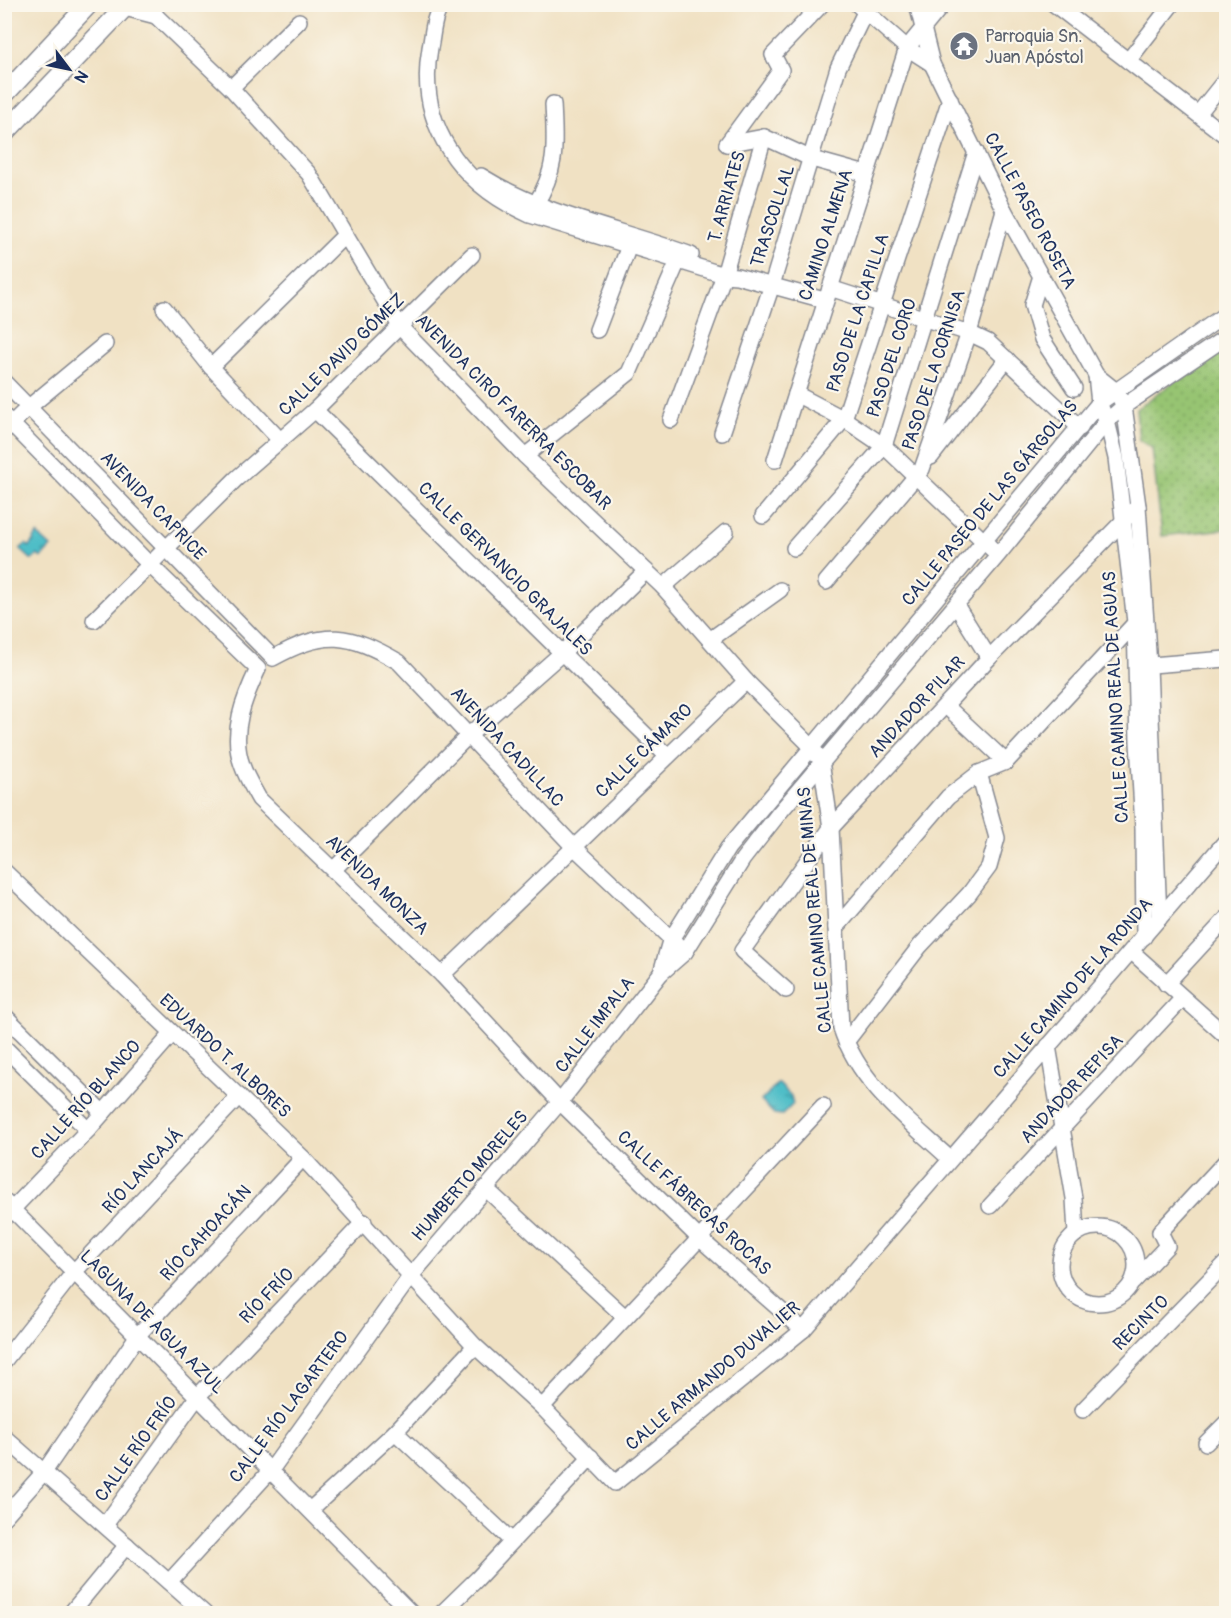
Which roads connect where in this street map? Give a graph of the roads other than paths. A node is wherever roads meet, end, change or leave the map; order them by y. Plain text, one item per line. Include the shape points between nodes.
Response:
1 (76, 4) edge
2 (89, 4) edge
3 (822, 4) edge
4 (917, 4) edge
5 (943, 4) edge
6 (1172, 4) edge
7 (125, 6) edge
8 (1060, 6) edge
9 (440, 8) edge
10 (861, 8) edge
11 (154, 10) edge
12 (299, 21) dead end
13 (71, 23) junction
14 (924, 27) junction
15 (906, 48) junction
16 (1128, 61) junction
17 (932, 64) junction
18 (1227, 79) edge
19 (231, 88) junction
20 (4, 96) edge
21 (950, 99) junction
22 (553, 104) dead end
23 (1198, 114) junction
24 (4, 135) edge
25 (1227, 136) edge
26 (765, 137) junction
27 (976, 152) junction
28 (812, 159) junction
29 (866, 174) junction
30 (535, 205) junction
31 (1004, 210) junction
32 (345, 234) junction
33 (629, 246) junction
34 (472, 255) dead end
35 (678, 261) junction
36 (729, 273) junction
37 (1041, 276) junction
38 (772, 285) junction
39 (827, 294) junction
40 (881, 305) junction
41 (164, 308) dead end
42 (1227, 314) edge
43 (925, 320) junction
44 (401, 328) junction
45 (597, 330) dead end
46 (969, 333) junction
47 (1227, 337) edge
48 (105, 344) dead end
49 (1007, 359) junction
50 (211, 367) junction
51 (1096, 375) junction
52 (4, 382) edge
53 (1074, 387) dead end
54 (1116, 392) junction
55 (796, 394) junction
56 (1099, 403) junction
57 (29, 406) junction
58 (1124, 406) junction
59 (315, 410) junction
60 (844, 418) junction
61 (671, 420) dead end
62 (1107, 421) junction
63 (7, 423) edge
64 (1080, 428) junction
65 (722, 433) dead end
66 (280, 440) junction
67 (884, 446) junction
68 (525, 456) junction
69 (775, 460) dead end
70 (920, 472) junction
71 (1138, 506) junction
72 (763, 516) dead end
73 (1123, 518) junction
74 (726, 532) dead end
75 (984, 542) junction
76 (165, 547) junction
77 (794, 548) dead end
78 (998, 555) junction
79 (149, 564) junction
80 (646, 571) junction
81 (826, 582) dead end
82 (663, 587) junction
83 (780, 590) dead end
84 (956, 605) junction
85 (1140, 619) junction
86 (94, 620) dead end
87 (237, 620) junction
88 (222, 633) junction
89 (711, 639) junction
90 (562, 653) junction
91 (273, 658) joint
92 (989, 658) junction
93 (1227, 659) edge
94 (1142, 666) junction
95 (746, 681) junction
96 (946, 706) junction
97 (469, 735) junction
98 (812, 747) junction
99 (667, 756) junction
100 (821, 761) junction
101 (1006, 762) junction
102 (979, 773) junction
103 (831, 828) junction
104 (1227, 841) edge
105 (573, 846) junction
106 (334, 869) junction
107 (4, 871) edge
108 (1159, 919) junction
109 (1227, 919) edge
110 (836, 928) junction
111 (1144, 937) junction
112 (670, 941) junction
113 (1131, 951) junction
114 (685, 952) junction
115 (661, 973) junction
116 (442, 975) junction
117 (1167, 984) junction
118 (786, 990) dead end
119 (1182, 999) junction
120 (4, 1015) edge
121 (172, 1034) junction
122 (1227, 1036) edge
123 (846, 1042) junction
124 (1048, 1046) junction
125 (4, 1047) edge
126 (239, 1096) junction
127 (560, 1102) junction
128 (823, 1106) dead end
129 (103, 1113) junction
130 (88, 1130) junction
131 (1061, 1130) junction
132 (303, 1158) junction
133 (950, 1160) junction
134 (1227, 1161) edge
135 (484, 1188) junction
136 (990, 1206) dead end
137 (7, 1209) edge
138 (364, 1222) junction
139 (1076, 1234) junction
140 (698, 1237) junction
141 (1227, 1263) edge
142 (75, 1272) junction
143 (410, 1277) junction
144 (1130, 1285) junction
145 (625, 1317) junction
146 (802, 1330) junction
147 (138, 1335) junction
148 (475, 1346) junction
149 (4, 1361) edge
150 (198, 1396) junction
151 (542, 1407) junction
152 (1083, 1410) dead end
153 (1227, 1423) edge
154 (395, 1432) junction
155 (4, 1437) edge
156 (1206, 1443) dead end
157 (591, 1457) junction
158 (271, 1470) junction
159 (44, 1472) junction
160 (615, 1483) joint
161 (310, 1510) junction
162 (4, 1516) edge
163 (105, 1525) junction
164 (512, 1541) junction
165 (127, 1545) junction
166 (169, 1582) junction
167 (70, 1614) edge
168 (204, 1614) edge
169 (412, 1614) edge
170 (441, 1614) edge

1 - 13 main road
2 - 13 main road
3 - 26 street via 773,55 781,70 728,144
4 - 14 street, CALLE PASEO ROSETA
5 - 14 street, CAMINO ALMENA
6 - 16 street
7 - 11 street, AVENIDA CIRO FARERRA ESCOBAR
7 - 24 main road
8 - 16 street
9 - 30 street via 435,87 445,124 465,161 481,176
9 - 33 street via 429,53 427,92 438,129 458,161 477,184 504,203
10 - 15 street
10 - 28 street, TRASCOLLAL via 838,68
11 - 19 street, AVENIDA CIRO FARERRA ESCOBAR
12 - 19 street
13 - 20 main road
14 - 15 street, CAMINO ALMENA
14 - 17 street, CALLE PASEO ROSETA
15 - 17 street
15 - 29 street, CAMINO ALMENA
16 - 23 street
17 - 21 street, CALLE PASEO ROSETA
18 - 23 street
19 - 32 street, AVENIDA CIRO FARERRA ESCOBAR via 309,174
21 - 27 street, CALLE PASEO ROSETA
21 - 40 street, PASO DE LA CAPILLA
22 - 30 street via 556,155
23 - 25 street
26 - 28 street
26 - 36 street, T. ARRIATES
27 - 31 street, CALLE PASEO ROSETA
27 - 43 street, PASO DEL CORO
28 - 29 street
28 - 38 street, TRASCOLLAL
29 - 39 street, CAMINO ALMENA
30 - 36 street
31 - 37 street, CALLE PASEO ROSETA
31 - 46 street, PASO DE LA CORNISA
32 - 44 street, AVENIDA CIRO FARERRA ESCOBAR
32 - 50 street
33 - 35 street
33 - 45 street
34 - 44 street, CALLE DAVID GÓMEZ
35 - 36 street
35 - 68 street via 629,373
36 - 38 street
36 - 61 street, T. ARRIATES
37 - 51 street, CALLE PASEO ROSETA
37 - 53 street via 1032,305 1042,339
38 - 39 street
38 - 65 street, TRASCOLLAL
39 - 40 street
39 - 55 street, CAMINO ALMENA
40 - 43 street
40 - 60 street, PASO DE LA CAPILLA
41 - 50 street
42 - 54 street, CALLE PASEO DE LAS GÁRGOLAS
43 - 46 street
43 - 67 street, PASO DEL CORO
44 - 59 street, CALLE DAVID GÓMEZ
44 - 68 street, AVENIDA CIRO FARERRA ESCOBAR
46 - 49 street via 988,342
46 - 70 street, PASO DE LA CORNISA
47 - 58 street, CALLE PASEO DE LAS GÁRGOLAS
48 - 57 street
49 - 64 street
49 - 70 street
50 - 66 street
51 - 54 street, CALLE PASEO ROSETA
51 - 56 street, CALLE PASEO ROSETA
52 - 57 street, AVENIDA CAPRICE
54 - 56 street, CALLE PASEO DE LAS GÁRGOLAS
54 - 58 street, CALLE PASEO ROSETA
55 - 60 street
55 - 69 street, CAMINO ALMENA
56 - 62 street, CALLE PASEO ROSETA
56 - 64 street, CALLE PASEO DE LAS GÁRGOLAS
57 - 63 street
57 - 76 street, AVENIDA CAPRICE
58 - 62 street, CALLE PASEO DE LAS GÁRGOLAS
58 - 71 street, CALLE CAMINO REAL DE AGUAS
59 - 66 street, CALLE DAVID GÓMEZ
59 - 90 street, CALLE GERVANCIO GRAJALES
60 - 67 street
60 - 72 street, PASO DE LA CAPILLA
62 - 73 street, CALLE CAMINO REAL DE AGUAS
62 - 78 street, CALLE PASEO DE LAS GÁRGOLAS
63 - 79 street
64 - 75 street, CALLE PASEO DE LAS GÁRGOLAS
66 - 76 street, CALLE DAVID GÓMEZ
67 - 70 street
67 - 77 street, PASO DEL CORO
68 - 80 street, AVENIDA CIRO FARERRA ESCOBAR
70 - 75 street
70 - 81 street, PASO DE LA CORNISA
71 - 73 street, ANDADOR PILAR
71 - 85 street, CALLE CAMINO REAL DE AGUAS
73 - 85 street, CALLE CAMINO REAL DE AGUAS
73 - 92 street, ANDADOR PILAR
74 - 82 street
75 - 78 street
75 - 98 street, CALLE PASEO DE LAS GÁRGOLAS
76 - 79 street, CALLE DAVID GÓMEZ
76 - 87 street, AVENIDA CAPRICE
78 - 84 street, CALLE PASEO DE LAS GÁRGOLAS
79 - 86 street, CALLE DAVID GÓMEZ
79 - 88 street
80 - 82 street, AVENIDA CIRO FARERRA ESCOBAR
80 - 90 street
82 - 89 street, AVENIDA CIRO FARERRA ESCOBAR
83 - 89 street
84 - 92 street
84 - 100 street, CALLE PASEO DE LAS GÁRGOLAS
85 - 94 street, CALLE CAMINO REAL DE AGUAS
85 - 101 street
87 - 88 street
87 - 91 street, AVENIDA CAPRICE
88 - 106 street, AVENIDA MONZA via 258,669 247,692 237,731 241,764 259,799
89 - 95 street, AVENIDA CIRO FARERRA ESCOBAR
90 - 97 street
90 - 99 street, CALLE GERVANCIO GRAJALES
91 - 97 street, AVENIDA CADILLAC via 321,636 368,644 399,662
92 - 96 street, ANDADOR PILAR
93 - 94 street
94 - 108 street, CALLE CAMINO REAL DE AGUAS
94 - 111 street, CALLE CAMINO REAL DE AGUAS
95 - 98 street, AVENIDA CIRO FARERRA ESCOBAR
95 - 99 street, CALLE CÁMARO
96 - 101 street
96 - 103 street, ANDADOR PILAR
97 - 105 street, AVENIDA CADILLAC
97 - 106 street
98 - 100 street, AVENIDA CIRO FARERRA ESCOBAR
98 - 112 street, CALLE PASEO DE LAS GÁRGOLAS via 728,848
99 - 105 street, CALLE CÁMARO
100 - 103 street, CALLE CAMINO REAL DE MINAS
100 - 114 street, CALLE IMPALA via 743,859
101 - 102 street
102 - 110 street via 948,797
102 - 123 street via 997,838 989,867 920,946
103 - 110 street, CALLE CAMINO REAL DE MINAS
103 - 118 street, ANDADOR PILAR via 742,951
104 - 108 street, CALLE CAMINO DE LA RONDA
105 - 112 street, AVENIDA CADILLAC
105 - 116 street, CALLE CÁMARO
106 - 116 street, AVENIDA MONZA
107 - 121 street, EDUARDO T. ALBORES
108 - 111 street, CALLE CAMINO DE LA RONDA
109 - 117 street
110 - 123 street, CALLE CAMINO REAL DE MINAS
111 - 113 street, CALLE CAMINO DE LA RONDA
112 - 114 street, AVENIDA CADILLAC
112 - 115 street, CALLE IMPALA
113 - 117 street
113 - 124 street, CALLE CAMINO DE LA RONDA
114 - 115 street, CALLE IMPALA
115 - 127 street, CALLE IMPALA
116 - 127 street, AVENIDA MONZA
117 - 119 street
119 - 122 street
119 - 131 street, ANDADOR REPISA
120 - 129 street
121 - 126 street, EDUARDO T. ALBORES
121 - 129 street, CALLE RÍO BLANCO
123 - 133 street, CALLE CAMINO REAL DE MINAS via 880,1095
124 - 131 street
124 - 133 street, CALLE CAMINO DE LA RONDA
125 - 130 street
126 - 132 street, EDUARDO T. ALBORES
126 - 142 street, RÍO LANCAJÁ
127 - 135 street, HUMBERTO MORELES
127 - 140 street, CALLE FÁBREGAS ROCAS
128 - 140 street
129 - 130 street, CALLE RÍO BLANCO
130 - 137 street, CALLE RÍO BLANCO
131 - 136 street, ANDADOR REPISA
131 - 139 street via 1074,1198
132 - 138 street, EDUARDO T. ALBORES
132 - 147 street, RÍO CAHOACÁN
133 - 146 street, CALLE ARMANDO DUVALIER
134 - 144 street via 1160,1232 1167,1246
135 - 143 street, HUMBERTO MORELES
135 - 145 street
137 - 142 street, LAGUNA DE AGUA AZUL
138 - 143 street, EDUARDO T. ALBORES
138 - 150 street, RÍO FRÍO
139 - 144 street via 1092,1227 1120,1233 1135,1253 1135,1273
139 - 144 street via 1063,1251 1060,1264 1062,1277 1075,1294 1086,1301 1113,1300
140 - 145 street
140 - 146 street, CALLE FÁBREGAS ROCAS
141 - 152 street, RECINTO
142 - 147 street, LAGUNA DE AGUA AZUL
142 - 149 street, RÍO LANCAJÁ
143 - 148 street, EDUARDO T. ALBORES
143 - 158 street, CALLE RÍO LAGARTERO
145 - 151 street
146 - 160 street, CALLE ARMANDO DUVALIER
147 - 150 street, LAGUNA DE AGUA AZUL
147 - 159 street, RÍO CAHOACÁN
148 - 151 street, EDUARDO T. ALBORES
148 - 154 street
150 - 158 street, LAGUNA DE AGUA AZUL
150 - 163 street, CALLE RÍO FRÍO
151 - 157 street, EDUARDO T. ALBORES
153 - 156 street
154 - 161 street
154 - 164 street
155 - 159 street
157 - 160 street, EDUARDO T. ALBORES
157 - 164 street
158 - 161 street, LAGUNA DE AGUA AZUL
158 - 166 street, CALLE RÍO LAGARTERO
159 - 162 street, RÍO CAHOACÁN
159 - 163 street
161 - 169 street, LAGUNA DE AGUA AZUL
163 - 165 street
164 - 170 street
165 - 166 street
165 - 167 street
166 - 168 street

